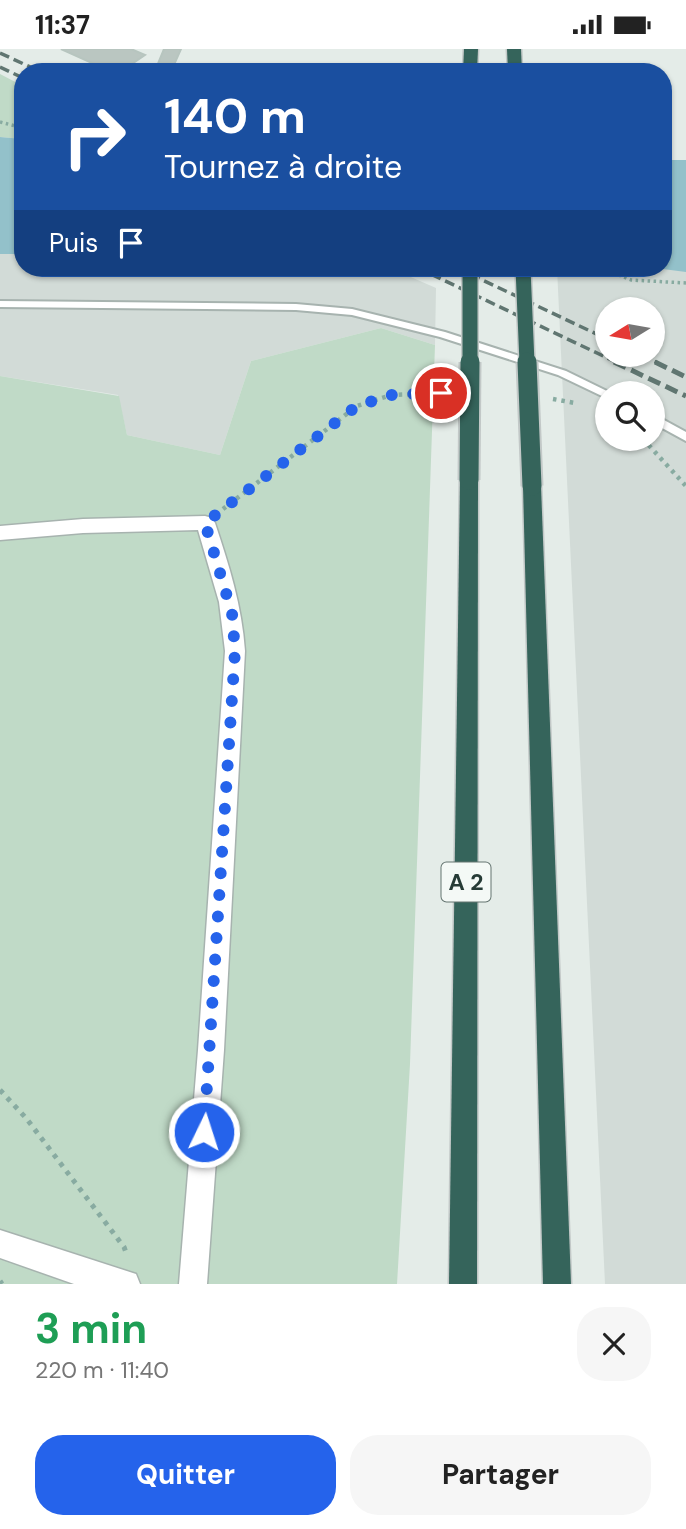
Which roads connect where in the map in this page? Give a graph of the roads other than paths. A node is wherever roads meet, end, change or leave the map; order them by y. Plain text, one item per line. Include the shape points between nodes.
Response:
1 (470, 277) edge
2 (523, 277) edge
3 (0, 304) edge
4 (595, 388) edge
5 (665, 425) edge
6 (686, 437) edge
7 (0, 533) edge
8 (0, 1244) edge
9 (127, 1272) edge
10 (192, 1284) edge
11 (463, 1284) edge
12 (557, 1284) edge

1 - 11 highway, A 2, bridge
2 - 12 highway, bridge
3 - 4 lane via 296,307 352,313 442,334
5 - 6 lane
7 - 10 street via 205,523 232,613 235,651
8 - 9 street via 94,1277

